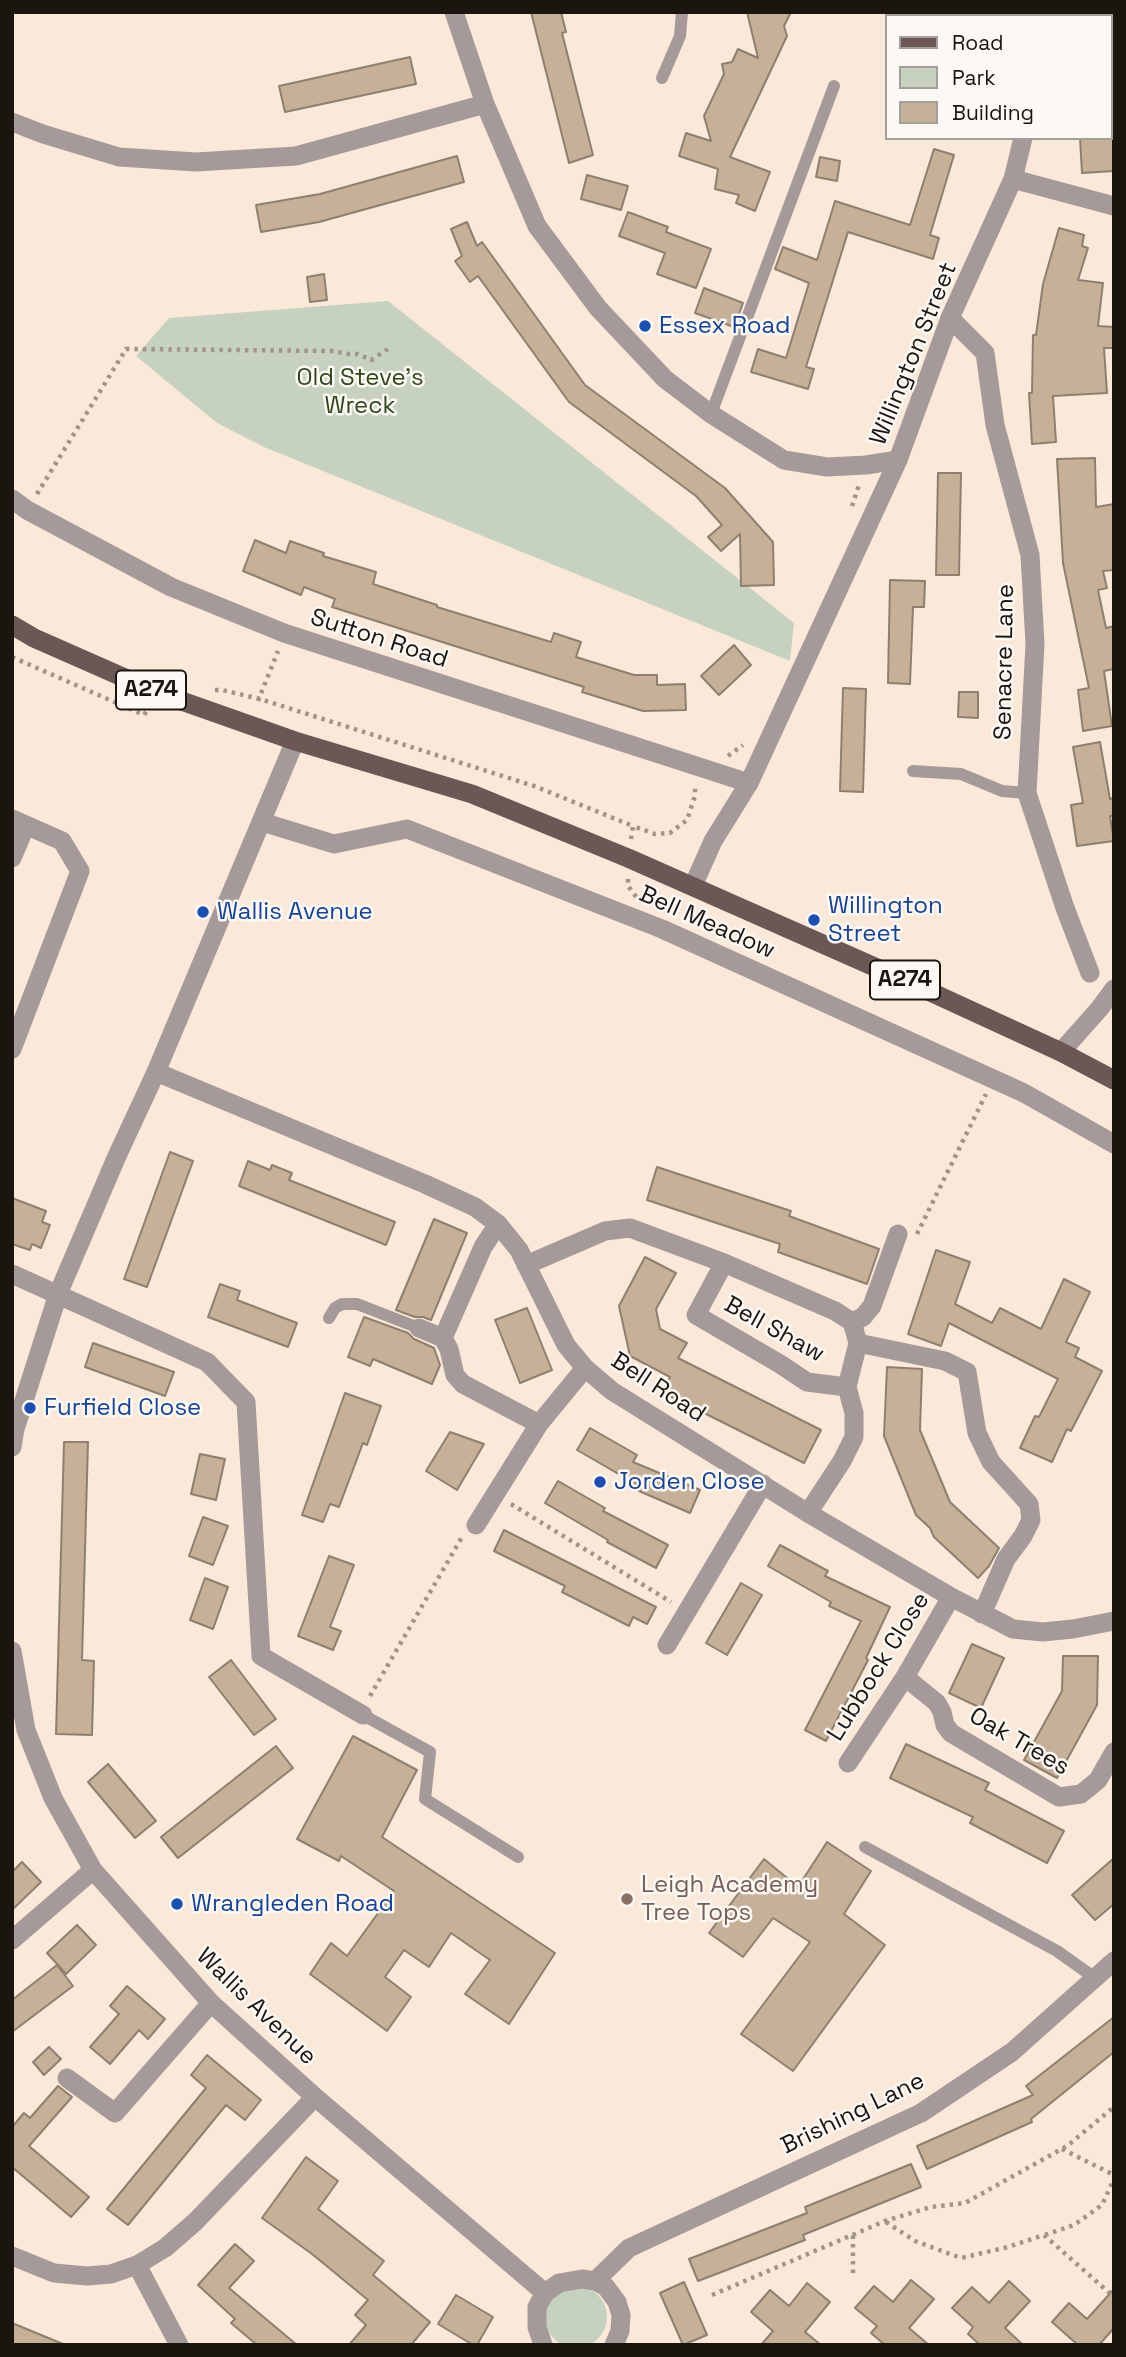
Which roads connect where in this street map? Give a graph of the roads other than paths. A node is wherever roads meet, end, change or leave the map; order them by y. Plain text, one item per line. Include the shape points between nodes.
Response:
1 (454, 12) edge
2 (682, 12) edge
3 (662, 78) dead end
4 (834, 86) dead end
5 (485, 104) junction
6 (12, 122) edge
7 (1023, 140) edge
8 (1013, 179) junction
9 (1114, 206) edge
10 (950, 318) junction
11 (711, 414) junction
12 (898, 460) junction
13 (20, 505) edge
14 (12, 625) edge
15 (295, 741) junction
16 (913, 771) dead end
17 (749, 783) junction
18 (1027, 793) junction
19 (19, 822) edge
20 (262, 822) junction
21 (12, 858) edge
22 (693, 886) junction
23 (1090, 973) dead end
24 (1114, 989) edge
25 (12, 1049) edge
26 (1061, 1052) junction
27 (156, 1072) junction
28 (1114, 1080) edge
29 (1114, 1144) edge
30 (498, 1224) junction
31 (898, 1234) road end
32 (724, 1264) junction
33 (526, 1265) junction
34 (12, 1275) edge
35 (58, 1294) junction
36 (330, 1318) dead end
37 (852, 1322) junction
38 (419, 1328) joint
39 (443, 1338) junction
40 (858, 1343) junction
41 (585, 1368) junction
42 (847, 1387) junction
43 (539, 1424) junction
44 (12, 1447) edge
45 (763, 1484) junction
46 (808, 1513) junction
47 (476, 1525) road end
48 (951, 1597) junction
49 (982, 1614) junction
50 (1114, 1621) edge
51 (667, 1645) dead end
52 (12, 1651) edge
53 (905, 1677) junction
54 (358, 1712) joint
55 (19, 1730) edge
56 (1114, 1752) edge
57 (848, 1763) dead end
58 (865, 1847) dead end
59 (518, 1857) dead end
60 (93, 1870) junction
61 (12, 1940) edge
62 (1114, 1961) edge
63 (1095, 1978) junction
64 (211, 2003) junction
65 (67, 2078) dead end
66 (315, 2097) junction
67 (12, 2256) edge
68 (137, 2265) junction
69 (595, 2281) junction
70 (545, 2293) junction
71 (540, 2344) edge
72 (179, 2345) edge
73 (614, 2345) edge

1 - 5 street
2 - 3 lane via 680,36
4 - 11 lane
5 - 6 street via 296,156 196,162 119,157
5 - 11 street via 537,226 598,309 665,379
7 - 8 street, Willington Street
8 - 9 street
8 - 10 street, Willington Street
10 - 12 street, Willington Street
10 - 18 street, Senacre Lane via 985,353 995,425 1030,555 1035,644
11 - 12 street via 784,460 828,467
12 - 17 street, Willington Street
13 - 17 street, Sutton Road via 171,587 284,633
14 - 15 main road, A274 via 159,693
15 - 20 street
15 - 22 main road, A274 via 472,794
16 - 18 lane via 961,775 1002,791
17 - 22 street, Willington Street via 713,841
18 - 23 street, Senacre Lane
19 - 21 street
19 - 25 street via 62,841 80,871
20 - 27 street
20 - 29 street, Bell Meadow via 334,844 407,829 662,929 1024,1093
22 - 26 main road, A274
24 - 26 street
26 - 28 main road, A274
27 - 30 street, Bell Road via 425,1184 475,1207
27 - 35 street
30 - 33 street, Bell Road
30 - 39 street via 482,1247
31 - 37 street, Bell Shaw via 872,1306
32 - 33 street, Bell Shaw via 630,1228 605,1231
32 - 37 street, Bell Shaw
32 - 42 street, Bell Shaw via 696,1315 807,1382
33 - 41 street, Bell Road via 566,1345
34 - 35 street
35 - 44 street
35 - 54 street via 206,1363 246,1402 261,1656
36 - 38 lane via 342,1304 357,1304
37 - 40 street, Bell Shaw
38 - 39 street
39 - 43 street via 455,1375 463,1384
40 - 42 street, Bell Shaw
40 - 49 street via 945,1361 967,1372 977,1433 990,1462 1029,1504 1031,1520 1006,1559
41 - 43 street
41 - 45 street, Bell Road via 611,1391
42 - 46 street, Bell Shaw via 854,1437
43 - 47 street
45 - 46 street, Bell Road
45 - 51 street
46 - 48 street, Bell Road
48 - 49 street, Bell Road
48 - 53 street, Lubbock Close
49 - 50 street, Bell Road via 1013,1629 1043,1632
52 - 55 street, Wallis Avenue
53 - 56 street, Oak Trees via 937,1703 951,1733 1059,1797 1081,1794 1098,1780
53 - 57 street, Lubbock Close
54 - 59 lane via 430,1752 425,1799
55 - 60 street, Wallis Avenue
58 - 63 lane via 1057,1951
60 - 61 street
60 - 64 street, Wallis Avenue
62 - 63 street, Brishing Lane
63 - 69 street, Brishing Lane via 1012,2052 921,2113 629,2248
64 - 65 street via 115,2113
64 - 66 street, Wallis Avenue
66 - 68 street via 195,2222
66 - 70 street, Wallis Avenue
67 - 68 street via 54,2273 87,2276
68 - 72 street
69 - 70 street via 569,2280
69 - 73 street via 606,2287 621,2315
70 - 71 street via 537,2307

